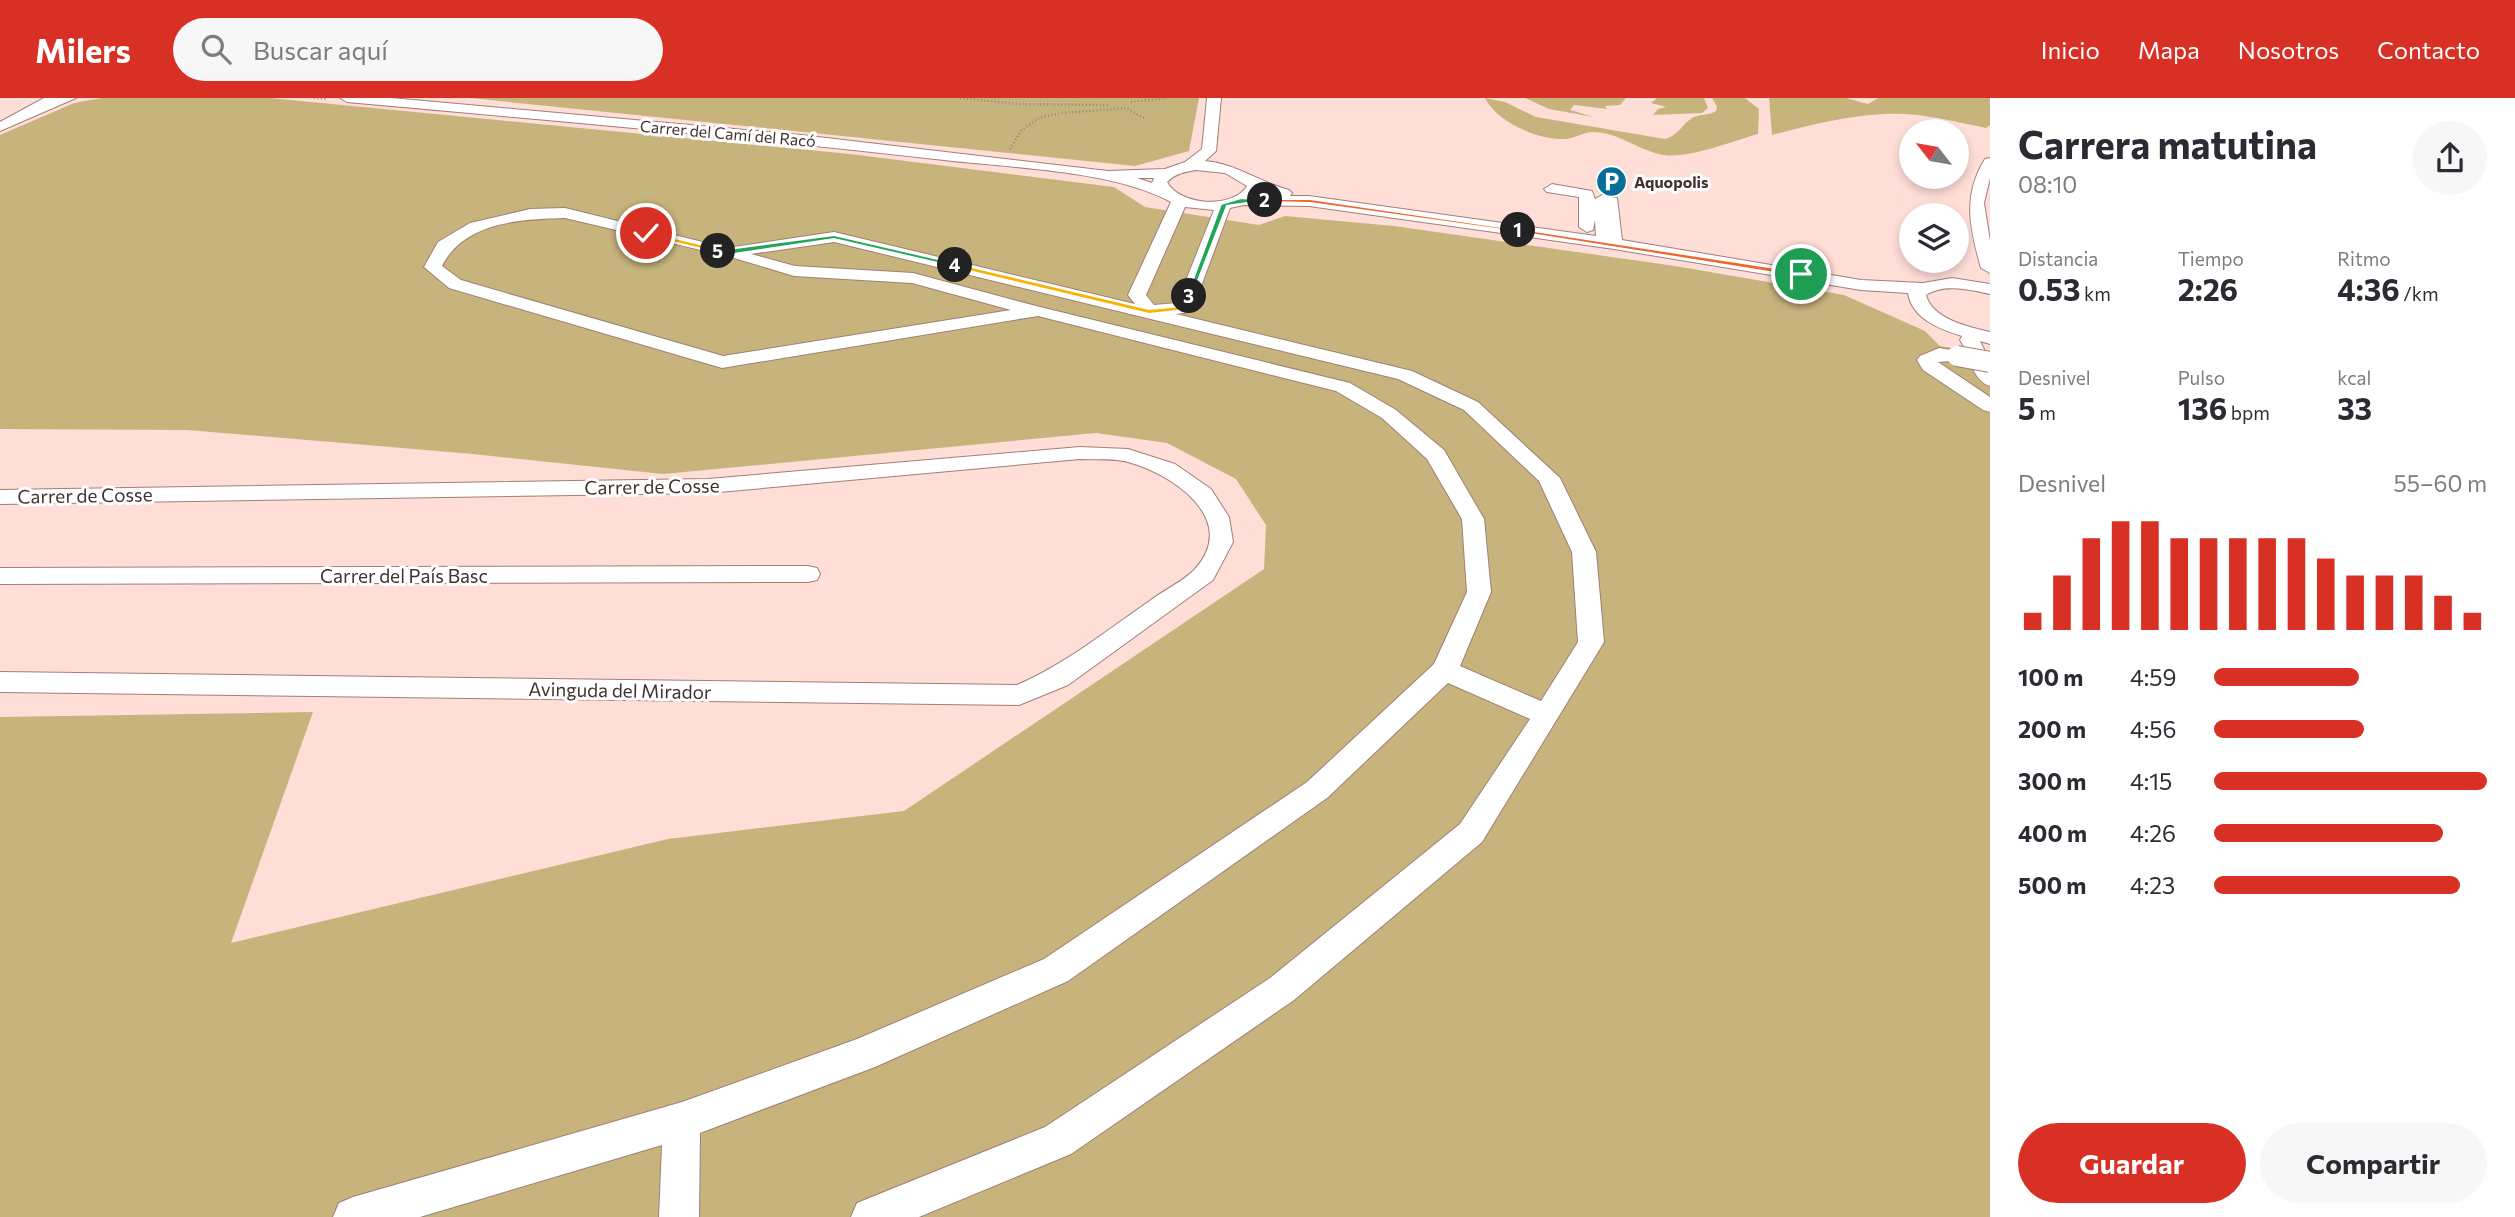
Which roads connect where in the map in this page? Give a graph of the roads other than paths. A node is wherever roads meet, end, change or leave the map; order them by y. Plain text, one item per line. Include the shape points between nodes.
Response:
1 (69, 98) edge
2 (347, 98) edge
3 (1213, 98) edge
4 (47, 102) edge
5 (0, 127) edge
6 (1209, 151) junction
7 (1990, 162) edge
8 (1188, 167) junction
9 (1232, 171) junction
10 (1166, 173) junction
11 (1108, 175) junction
12 (1253, 184) junction
13 (1552, 189) dead end
14 (1162, 190) junction
15 (1180, 200) junction
16 (1243, 200) junction
17 (1310, 201) junction
18 (1224, 204) junction
19 (1166, 235) junction
20 (1586, 240) junction
21 (1211, 241) junction
22 (727, 253) junction
23 (1990, 270) edge
24 (1861, 285) junction
25 (1968, 285) junction
26 (1923, 288) junction
27 (1990, 289) edge
28 (1922, 309) junction
29 (1038, 311) junction
30 (1149, 311) junction
31 (1958, 329) junction
32 (1130, 333) junction
33 (1990, 338) edge
34 (1990, 362) edge
35 (1990, 380) edge
36 (1990, 406) edge
37 (0, 496) edge
38 (808, 574) dead end
39 (1204, 574) joint
40 (0, 576) edge
41 (1445, 670) junction
42 (0, 682) edge
43 (1547, 715) junction
44 (682, 1121) junction
45 (353, 1217) edge
46 (679, 1217) edge
47 (872, 1217) edge

1 - 4 street
2 - 11 street, Carrer del Camí del Racó via 801,139
3 - 6 street
4 - 5 street
6 - 8 street
6 - 9 street
7 - 23 street via 1980,181 1974,213
8 - 9 street
8 - 10 street
9 - 12 street
10 - 11 street, Carrer del Camí del Racó
10 - 14 street via 1159,181
11 - 14 street, Carrer del Camí del Racó
12 - 16 street via 1253,192
12 - 17 street
13 - 20 street via 1587,194
14 - 15 street
15 - 18 street
15 - 19 street
16 - 17 street
16 - 18 street
17 - 20 street
18 - 21 street
19 - 21 street via 1185,242
19 - 30 street via 1137,295
20 - 24 street
21 - 30 street via 1184,308
22 - 29 street via 794,271 913,278
22 - 29 street via 565,214 530,214 476,226 444,246 433,267 455,284 722,362
22 - 30 street via 834,237
23 - 25 street
24 - 26 street
24 - 28 street
25 - 26 street
25 - 27 street
26 - 28 street via 1917,293
28 - 31 street
29 - 32 street
30 - 32 street
30 - 43 street via 1405,375 1471,406 1549,478 1584,552 1591,642
31 - 33 street
31 - 35 street via 1977,348
32 - 41 street via 1343,387 1389,414 1436,455 1473,519 1479,592
34 - 36 street, bridge via 1939,354 1927,360
37 - 39 street, Carrer de Cosse via 708,486 1080,453 1128,455 1167,470 1203,494 1218,517 1222,542
38 - 40 street, Carrer del País Basc
39 - 42 street, Avinguda del Mirador via 1059,678 1019,695
41 - 43 street
41 - 44 street via 1317,790 1056,970 862,1055
43 - 47 street via 1471,833 1282,989 1058,1140
44 - 45 street
44 - 46 street

